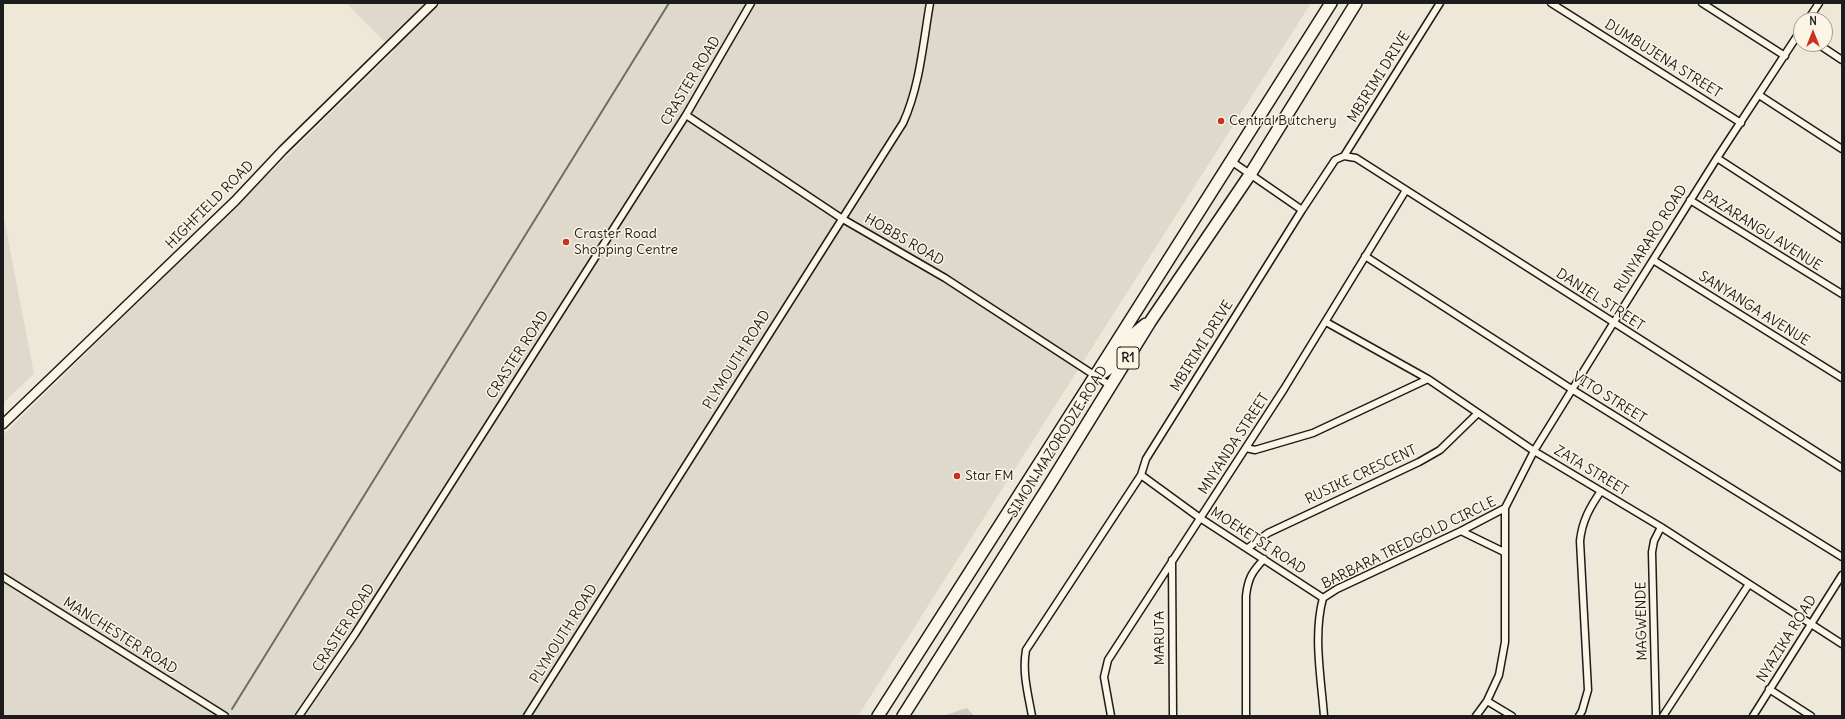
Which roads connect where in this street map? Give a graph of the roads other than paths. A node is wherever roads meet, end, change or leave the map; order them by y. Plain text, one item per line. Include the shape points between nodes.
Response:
1 (432, 3) edge
2 (751, 3) edge
3 (930, 3) edge
4 (1331, 3) edge
5 (1356, 3) edge
6 (1440, 3) edge
7 (1552, 3) edge
8 (1702, 3) edge
9 (1819, 3) edge
10 (1813, 12) edge
11 (1793, 43) edge
12 (1830, 52) edge
13 (1785, 56) junction
14 (1842, 60) edge
15 (1759, 95) junction
16 (686, 115) junction
17 (1740, 123) junction
18 (1842, 149) edge
19 (1344, 156) junction
20 (1716, 158) junction
21 (1231, 161) junction
22 (1251, 173) junction
23 (1406, 190) junction
24 (1690, 200) junction
25 (1302, 210) junction
26 (841, 218) junction
27 (1841, 237) edge
28 (1365, 256) junction
29 (1653, 260) junction
30 (1842, 294) edge
31 (1150, 322) junction
32 (1326, 322) junction
33 (1614, 322) junction
34 (1095, 376) junction
35 (1842, 378) edge
36 (1428, 379) junction
37 (1111, 386) junction
38 (1573, 390) junction
39 (1478, 414) junction
40 (3, 424) edge
41 (1246, 448) junction
42 (1534, 451) junction
43 (1842, 468) edge
44 (1141, 475) junction
45 (1601, 491) junction
46 (1505, 508) junction
47 (1200, 518) junction
48 (1661, 527) junction
49 (1461, 531) junction
50 (1248, 548) junction
51 (1504, 552) junction
52 (1842, 557) edge
53 (1264, 559) junction
54 (1172, 560) junction
55 (1842, 575) edge
56 (3, 577) edge
57 (1749, 584) junction
58 (1323, 598) junction
59 (1811, 624) junction
60 (1842, 644) edge
61 (1769, 689) junction
62 (1487, 701) junction
63 (225, 716) edge
64 (299, 716) edge
65 (527, 716) edge
66 (878, 716) edge
67 (903, 716) edge
68 (1032, 716) edge
69 (1111, 716) edge
70 (1173, 716) edge
71 (1246, 716) edge
72 (1324, 716) edge
73 (1476, 716) edge
74 (1512, 716) edge
75 (1579, 716) edge
76 (1656, 716) edge
77 (1663, 716) edge
78 (1753, 716) edge
79 (1811, 716) edge

1 - 40 street, HIGHFIELD ROAD via 235,201
2 - 16 street, CRASTER ROAD
3 - 26 street, PLYMOUTH ROAD via 910,108 903,123
4 - 21 highway, SIMON MAZORODZE ROAD / R1
5 - 22 highway, SIMON MAZORODZE ROAD / R1
6 - 19 street, MBIRIMI DRIVE
7 - 17 street, DUMBUJENA STREET
8 - 13 street
9 - 10 street
11 - 13 street, RUNYARARO ROAD
12 - 14 street
13 - 15 street, RUNYARARO ROAD
15 - 17 street, RUNYARARO ROAD
15 - 18 street
16 - 26 street, HOBBS ROAD
16 - 64 street, CRASTER ROAD via 355,634
17 - 20 street, RUNYARARO ROAD
19 - 23 street, DANIEL STREET via 1356,158
19 - 25 street, MBIRIMI DRIVE via 1335,160
20 - 24 street, RUNYARARO ROAD
20 - 27 street
21 - 22 street
21 - 34 highway, SIMON MAZORODZE ROAD / R1
22 - 25 street
22 - 31 highway, SIMON MAZORODZE ROAD / R1
23 - 28 street, MNYANDA STREET
23 - 33 street, DANIEL STREET
24 - 29 street, RUNYARARO ROAD
24 - 30 street, PAZARANGU AVENUE
25 - 44 street, MBIRIMI DRIVE via 1146,459
26 - 34 street, HOBBS ROAD via 945,278
26 - 65 street, PLYMOUTH ROAD
28 - 32 street, MNYANDA STREET
28 - 38 street, VITO STREET
29 - 33 street, RUNYARARO ROAD
29 - 35 street, SANYANGA AVENUE
31 - 34 highway via 1128,339 1111,368
31 - 37 highway, SIMON MAZORODZE ROAD / R1
32 - 36 street, ZATA STREET
32 - 41 street, MNYANDA STREET
33 - 38 street, RUNYARARO ROAD
33 - 43 street, DANIEL STREET
34 - 37 street, HOBBS ROAD
34 - 66 highway, SIMON MAZORODZE ROAD / R1
36 - 39 street, ZATA STREET
36 - 41 street via 1313,433 1255,450
37 - 67 highway, SIMON MAZORODZE ROAD / R1
38 - 42 street, RUNYARARO ROAD
38 - 52 street, VITO STREET
39 - 42 street, ZATA STREET
39 - 50 street, RUSIKE CRESCENT via 1440,450 1268,533
41 - 47 street, MNYANDA STREET
42 - 45 street, ZATA STREET
42 - 46 street, RUNYARARO ROAD
44 - 47 street, MOEKETSI ROAD
44 - 68 street, MBIRIMI DRIVE via 1026,650 1024,672
45 - 48 street, ZATA STREET
45 - 75 street via 1581,528 1588,690
46 - 49 street, BARBARA TREDGOLD CIRCLE
46 - 51 street, BARBARA TREDGOLD CIRCLE
47 - 50 street, MOEKETSI ROAD
47 - 54 street, MNYANDA STREET
48 - 57 street, ZATA STREET
48 - 76 street, MAGWENDE via 1652,552
49 - 51 street
49 - 58 street, BARBARA TREDGOLD CIRCLE
50 - 53 street, MOEKETSI ROAD
51 - 62 street, BARBARA TREDGOLD CIRCLE via 1505,642 1499,675
53 - 58 street, MOEKETSI ROAD
53 - 71 street via 1252,571 1246,596
54 - 69 street, MNYANDA STREET via 1108,660 1104,677
54 - 70 street, MARUTA
55 - 59 street, NYAZIKA ROAD
56 - 63 street, MANCHESTER ROAD
57 - 59 street, ZATA STREET
57 - 77 street
58 - 72 street, BARBARA TREDGOLD CIRCLE via 1319,615 1319,637
59 - 60 street, ZATA STREET
59 - 61 street, NYAZIKA ROAD
61 - 78 street, NYAZIKA ROAD
61 - 79 street
62 - 73 street, BARBARA TREDGOLD CIRCLE
62 - 74 street

